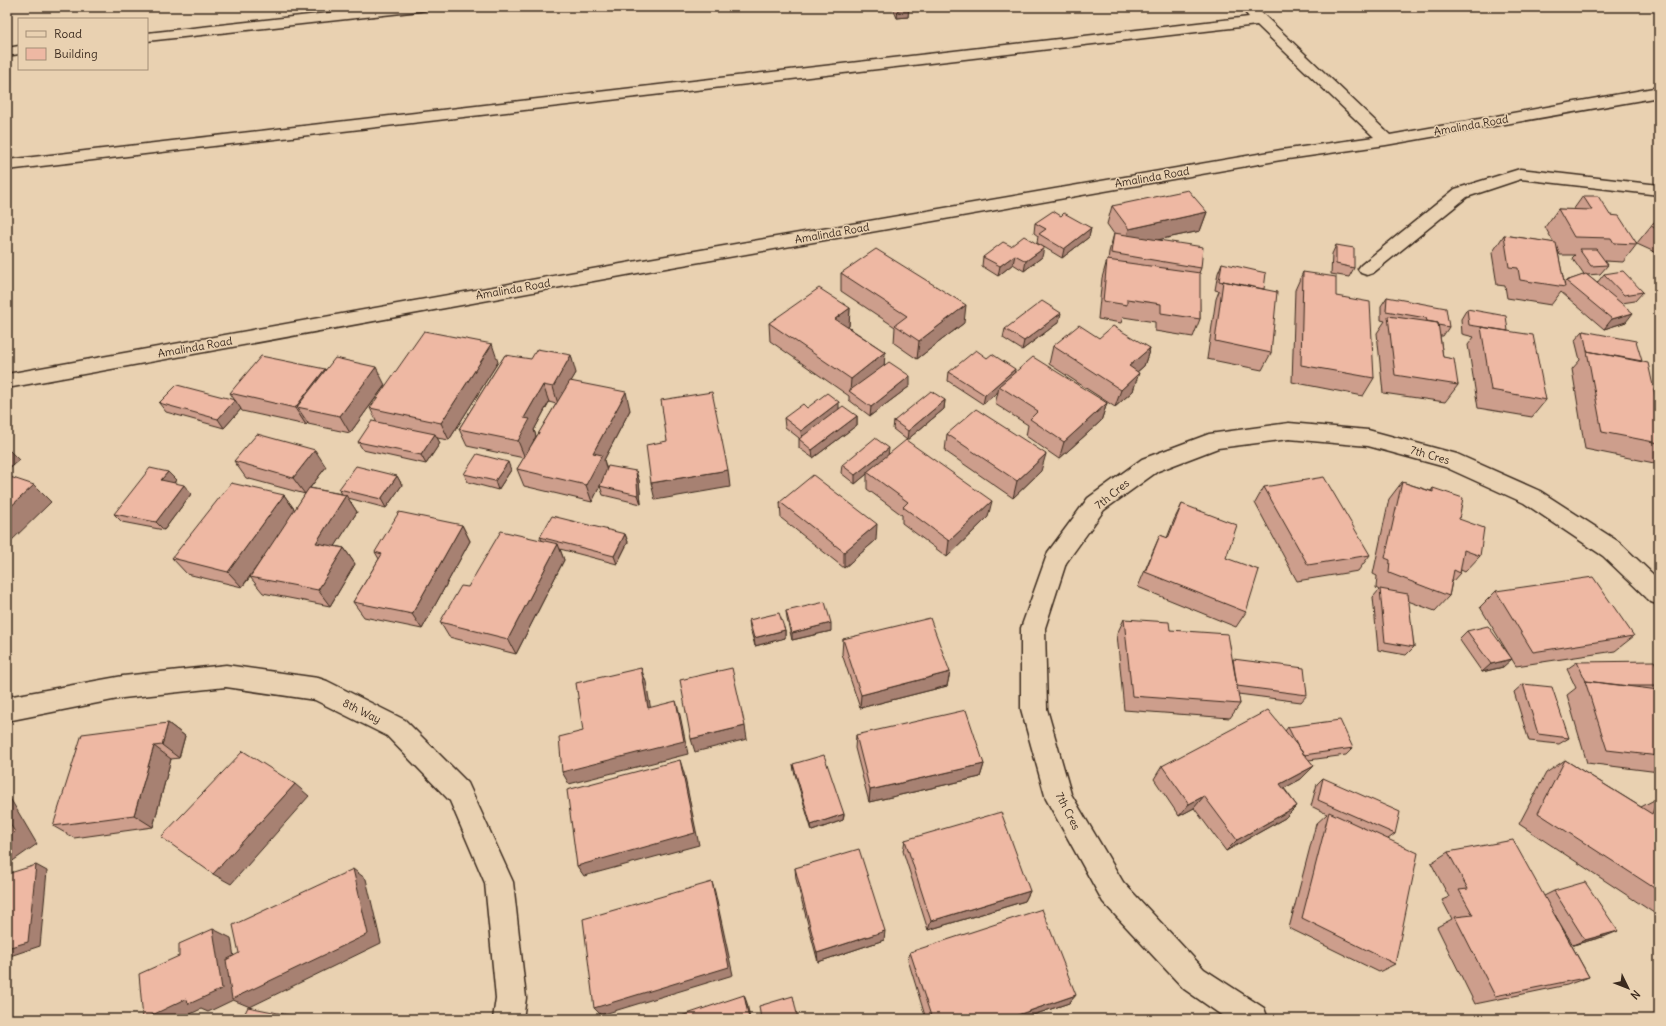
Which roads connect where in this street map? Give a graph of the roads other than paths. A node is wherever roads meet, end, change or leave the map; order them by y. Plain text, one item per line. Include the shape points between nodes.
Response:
1 (420, 7) edge
2 (1247, 7) edge
3 (1261, 20) junction
4 (148, 37) edge
5 (18, 50) edge
6 (7, 52) edge
7 (1659, 92) edge
8 (1386, 140) junction
9 (7, 165) edge
10 (1659, 190) edge
11 (1367, 269) dead end
12 (7, 381) edge
13 (1659, 595) edge
14 (7, 709) edge
15 (508, 1019) edge
16 (1252, 1019) edge

1 - 4 street
2 - 3 street
3 - 8 street
3 - 9 street
5 - 6 street
7 - 8 street, Amalinda Road
8 - 12 street, Amalinda Road via 1281,155 690,257
10 - 11 street via 1520,174 1461,193
13 - 16 street, 7th Cres via 1610,549 1532,497 1450,460 1368,438 1289,431 1216,440 1150,465 1096,504 1056,559 1033,628 1034,709 1059,799 1113,892 1194,979
14 - 15 street, 8th Way via 123,687 226,676 318,689 396,728 458,792 499,882 511,998

